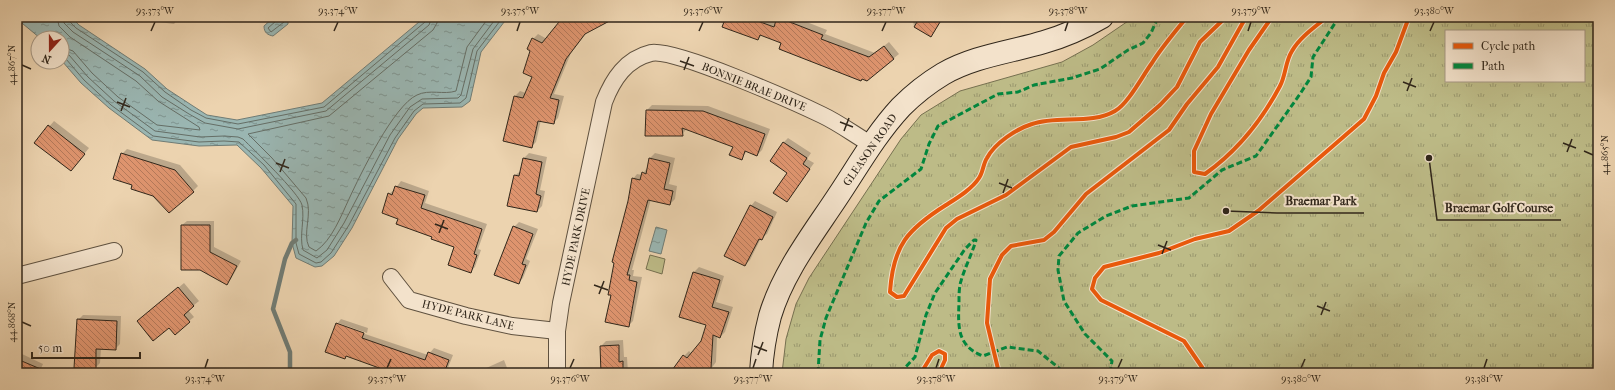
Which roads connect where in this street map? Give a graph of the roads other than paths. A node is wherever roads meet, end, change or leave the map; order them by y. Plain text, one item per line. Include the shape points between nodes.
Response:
1 (1102, 17) edge
2 (604, 102) joint
3 (872, 145) junction
4 (114, 251) dead end
5 (17, 276) edge
6 (391, 277) dead end
7 (557, 331) junction
8 (557, 373) edge
9 (761, 373) edge

1 - 3 street, GLEASON ROAD via 1076,31 970,62 944,74 919,90 901,107
2 - 3 street, BONNIE BRAE DRIVE via 619,73 634,60 652,53 670,54 816,112
2 - 7 street, HYDE PARK DRIVE
3 - 9 street, GLEASON ROAD via 783,284 770,316 762,352
4 - 5 street
6 - 7 street, HYDE PARK LANE via 409,300 512,326
7 - 8 street, HYDE PARK DRIVE

